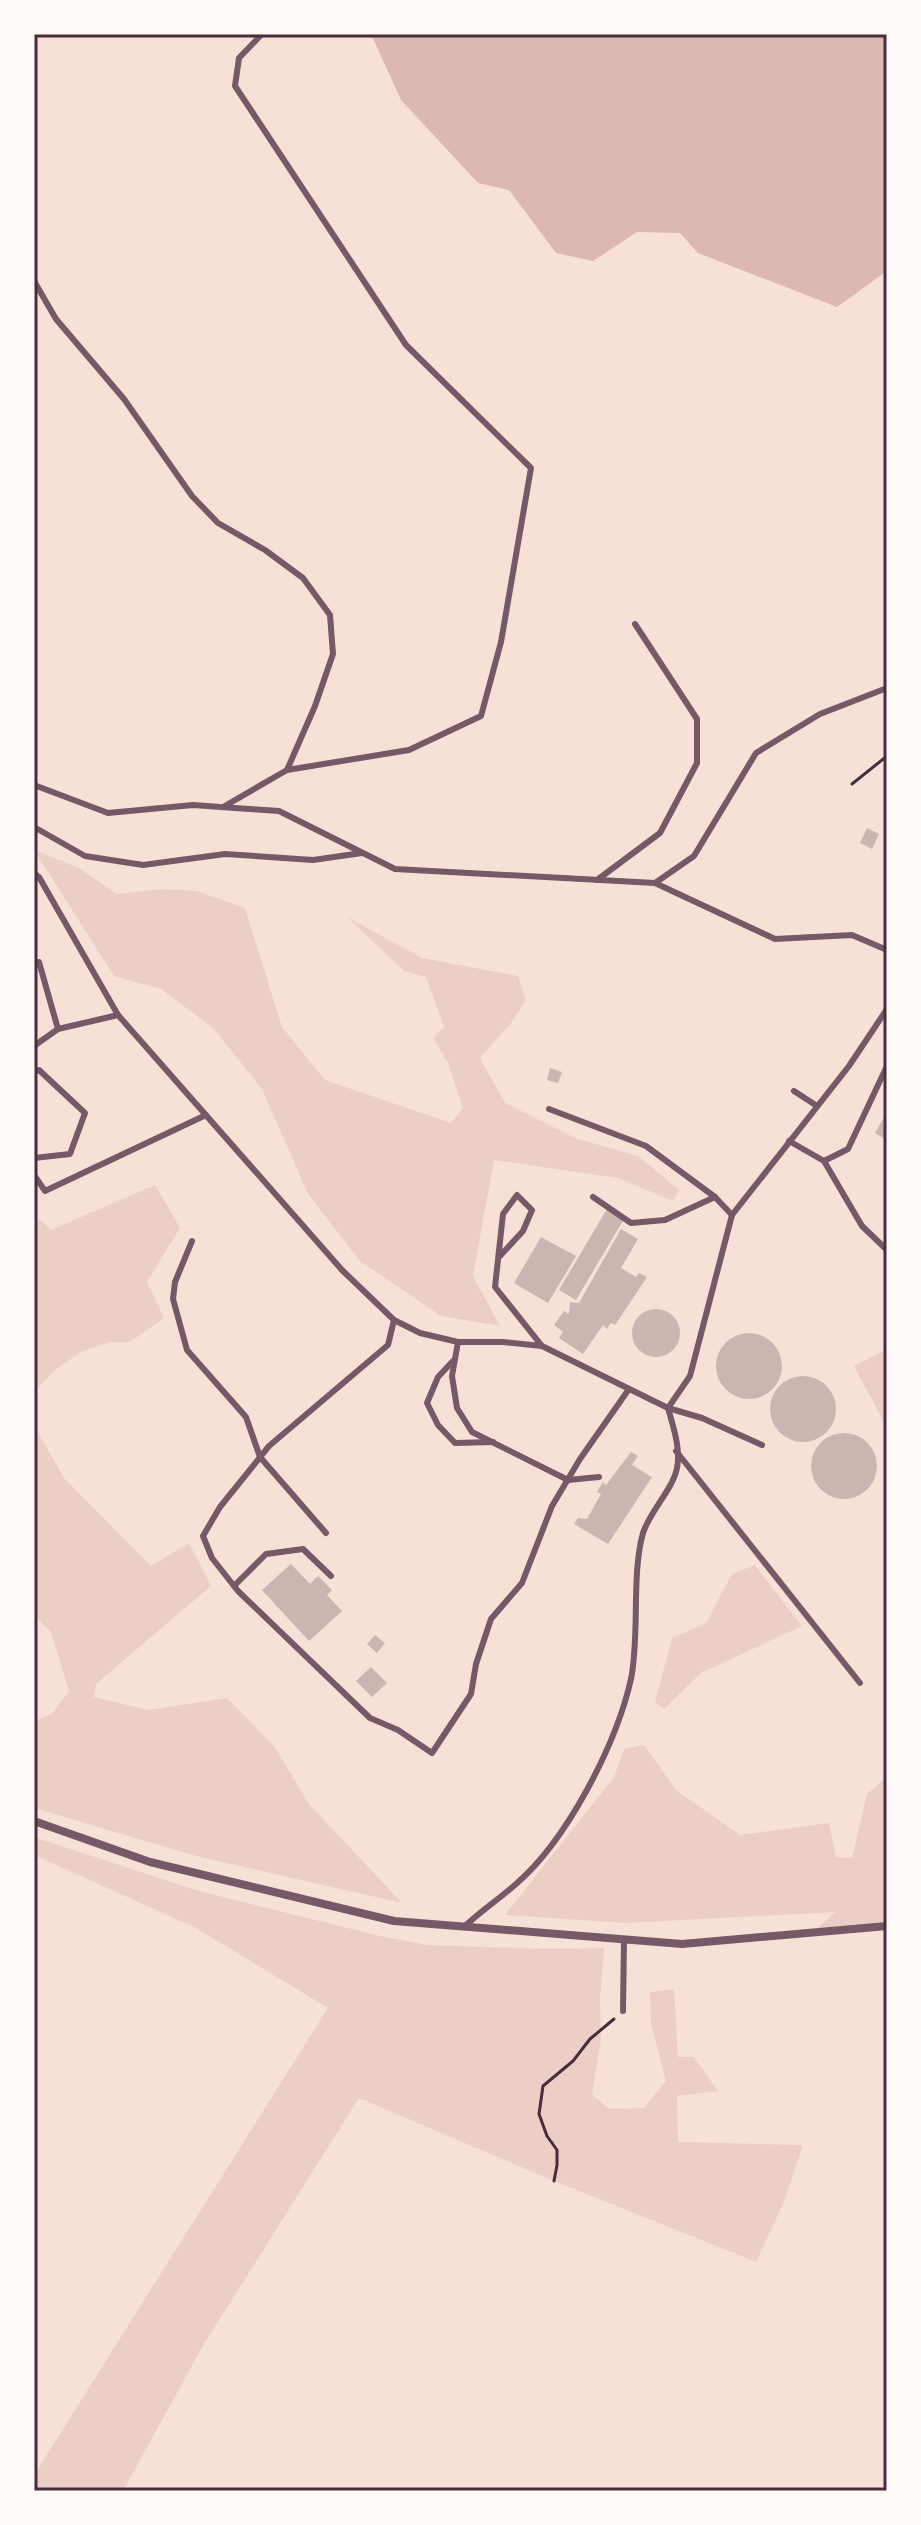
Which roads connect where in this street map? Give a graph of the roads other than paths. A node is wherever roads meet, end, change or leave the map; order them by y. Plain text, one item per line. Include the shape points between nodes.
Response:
1 (262, 34) edge
2 (34, 281) edge
3 (635, 624) dead end
4 (887, 688) edge
5 (287, 770) junction
6 (34, 785) edge
7 (223, 807) junction
8 (34, 827) edge
9 (362, 853) junction
10 (34, 873) edge
11 (597, 880) junction
12 (655, 883) junction
13 (887, 950) edge
14 (39, 962) dead end
15 (886, 1013) edge
16 (118, 1015) junction
17 (58, 1029) junction
18 (34, 1046) edge
19 (887, 1066) edge
20 (34, 1072) edge
21 (794, 1091) dead end
22 (817, 1106) junction
23 (549, 1109) dead end
24 (206, 1115) junction
25 (789, 1141) junction
26 (34, 1158) edge
27 (824, 1161) junction
28 (34, 1175) edge
29 (593, 1197) dead end
30 (715, 1197) junction
31 (732, 1215) junction
32 (192, 1241) dead end
33 (887, 1250) edge
34 (499, 1257) junction
35 (394, 1320) junction
36 (458, 1342) junction
37 (542, 1346) junction
38 (455, 1358) junction
39 (629, 1389) junction
40 (668, 1408) junction
41 (496, 1442) junction
42 (762, 1445) dead end
43 (676, 1451) junction
44 (260, 1457) junction
45 (599, 1477) dead end
46 (568, 1480) junction
47 (326, 1533) dead end
48 (331, 1576) dead end
49 (234, 1586) junction
50 (860, 1683) dead end
51 (34, 1821) edge
52 (887, 1926) edge
53 (464, 1927) junction
54 (624, 1939) junction
55 (623, 2011) road end

1 - 5 lane via 239,58 235,86 406,345 531,468 501,642 481,716 409,750
2 - 5 lane via 56,319 124,399 192,496 218,523 303,578 330,615 333,654
3 - 11 lane via 697,719 697,763 660,833
4 - 12 lane via 820,714 756,753 694,856
5 - 7 lane
6 - 7 lane via 108,813
7 - 9 lane via 279,811
8 - 9 lane via 85,856 143,865 225,854 313,860
9 - 11 lane via 395,869
10 - 16 lane
11 - 12 lane
12 - 13 lane via 775,939 852,935
14 - 17 lane
15 - 22 lane
16 - 17 lane
16 - 24 lane
17 - 18 lane
19 - 27 lane via 848,1149
20 - 26 lane via 39,1070 85,1113 70,1154
21 - 22 lane
22 - 25 lane
23 - 30 lane via 646,1146
24 - 28 lane via 45,1191
24 - 35 lane via 342,1270
25 - 27 lane
25 - 31 lane
27 - 33 lane via 862,1226
29 - 30 lane via 631,1223 665,1220
30 - 31 lane
31 - 40 lane via 690,1376
32 - 44 lane via 173,1299 187,1350 246,1417
34 - 34 lane via 503,1214 517,1195 532,1210 523,1231
34 - 37 lane via 495,1287
35 - 36 lane
35 - 44 lane via 388,1345
36 - 37 lane
36 - 38 lane
37 - 39 lane
38 - 41 lane via 457,1408 472,1432
38 - 41 lane via 438,1377 427,1403 455,1443
39 - 40 lane
39 - 46 lane
40 - 42 lane
40 - 43 lane
41 - 46 lane
43 - 50 lane
43 - 53 lane via 677,1468 643,1532 631,1678 606,1753 539,1859
44 - 47 lane
44 - 49 lane via 203,1536
45 - 46 lane
46 - 49 lane via 552,1506 522,1583 491,1619 471,1694 432,1753 370,1718
48 - 49 lane via 303,1549 266,1554
51 - 53 street via 150,1862 394,1921
52 - 54 street via 682,1944
53 - 54 street
54 - 55 lane

